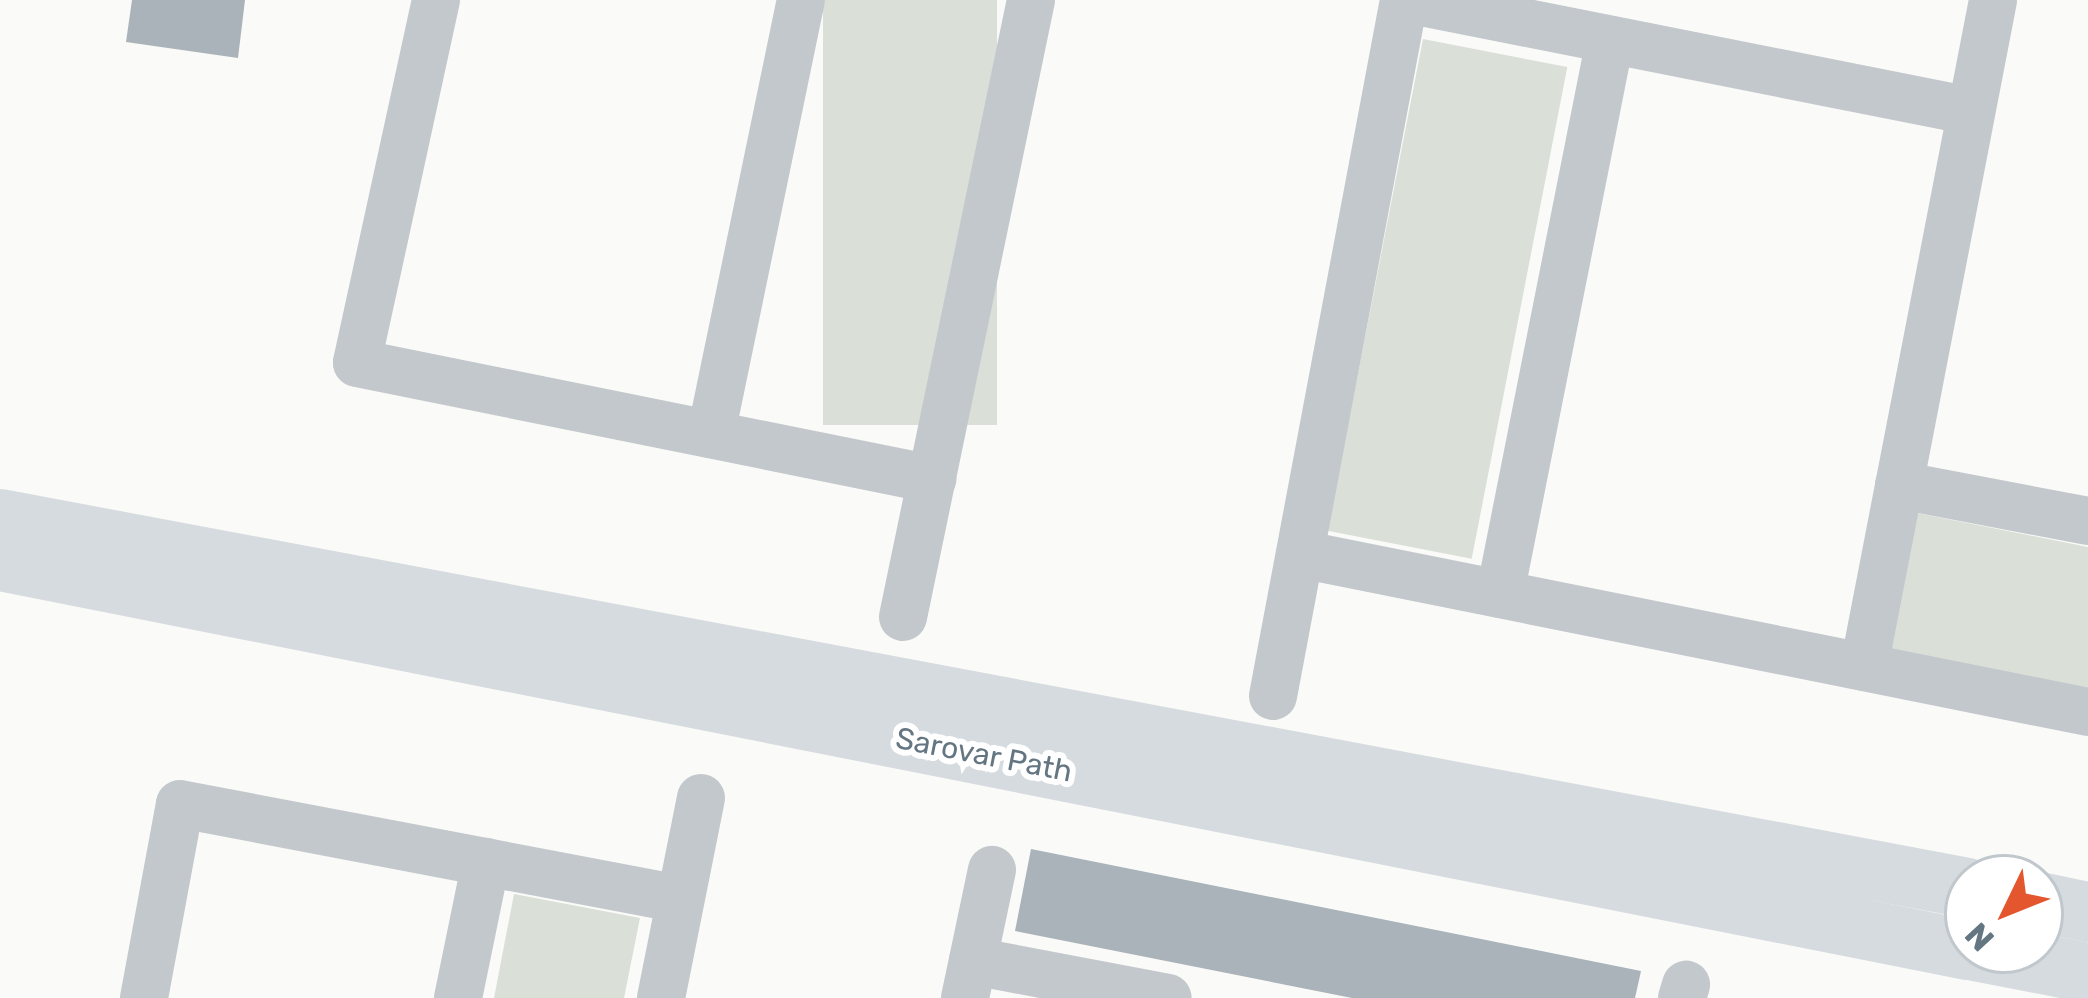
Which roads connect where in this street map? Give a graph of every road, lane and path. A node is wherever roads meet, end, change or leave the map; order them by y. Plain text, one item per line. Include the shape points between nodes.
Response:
1 (436, 0) edge
2 (801, 0) edge
3 (1031, 0) edge
4 (1407, 0) edge
5 (1993, 0) edge
6 (1610, 40) junction
7 (1971, 111) junction
8 (711, 434) junction
9 (932, 478) junction
10 (1899, 485) junction
11 (0, 519) edge
12 (2088, 521) edge
13 (1300, 554) junction
14 (0, 561) edge
15 (1500, 594) junction
16 (903, 617) dead end
17 (1864, 667) junction
18 (1273, 696) dead end
19 (2088, 712) edge
20 (701, 798) dead end
21 (485, 862) junction
22 (992, 870) dead end
23 (1944, 884) edge
24 (680, 899) junction
25 (1944, 945) edge
26 (969, 980) edge
27 (144, 998) edge
28 (458, 998) edge
29 (661, 998) edge
30 (1168, 998) edge

1 - 8 street via 357,363
2 - 8 street
3 - 9 street
4 - 6 street
4 - 13 street
5 - 7 street
6 - 7 street
6 - 15 street
7 - 10 street
8 - 9 street
9 - 16 street
10 - 12 street
10 - 17 street
11 - 23 main road, Sarovar Path
13 - 15 street
13 - 18 street
14 - 25 main road, Sarovar Path
15 - 17 street
17 - 19 street
20 - 24 street
21 - 24 street
21 - 27 street via 180,804
21 - 28 street
22 - 26 street
24 - 29 street
26 - 30 street

